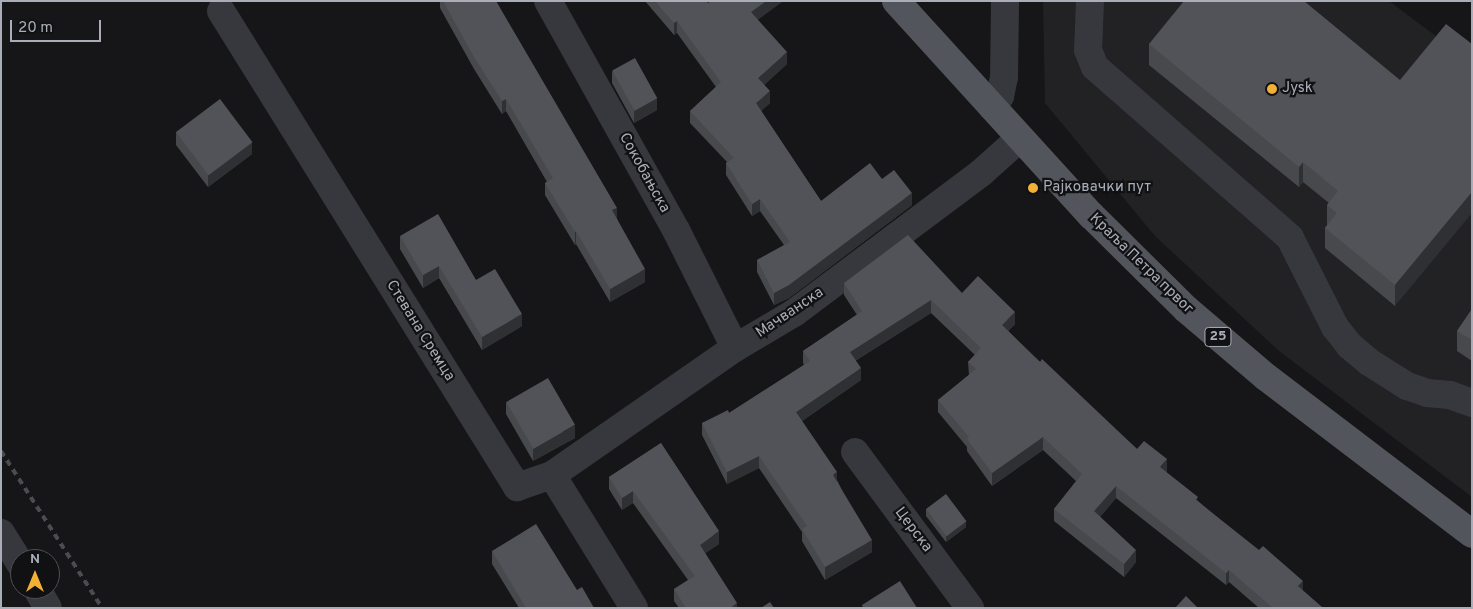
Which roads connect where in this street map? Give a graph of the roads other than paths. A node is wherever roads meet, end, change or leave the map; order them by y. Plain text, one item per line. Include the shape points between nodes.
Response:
1 (548, 1) edge
2 (896, 1) edge
3 (1005, 1) edge
4 (1090, 1) edge
5 (221, 11) dead end
6 (992, 107) junction
7 (1019, 138) junction
8 (735, 348) junction
9 (1472, 403) edge
10 (855, 452) dead end
11 (552, 475) junction
12 (1, 533) edge
13 (1472, 534) edge
14 (11, 549) edge
15 (634, 608) edge
16 (970, 608) edge

1 - 8 street, Сокобањска via 676,230
2 - 6 main road, 25
3 - 6 street via 1004,77 1000,96
4 - 9 street via 1088,50 1095,67 1290,238 1335,327 1350,346 1406,386
5 - 11 street, Стевана Сремца via 517,487
6 - 7 main road, Краља Петра првог / 25
7 - 8 street, Мачванска via 981,173 794,313
7 - 13 main road, Краља Петра првог / 25 via 1141,266 1199,320 1266,377
8 - 11 street, Мачванска
10 - 16 street, Церска
11 - 15 street
12 - 14 street

